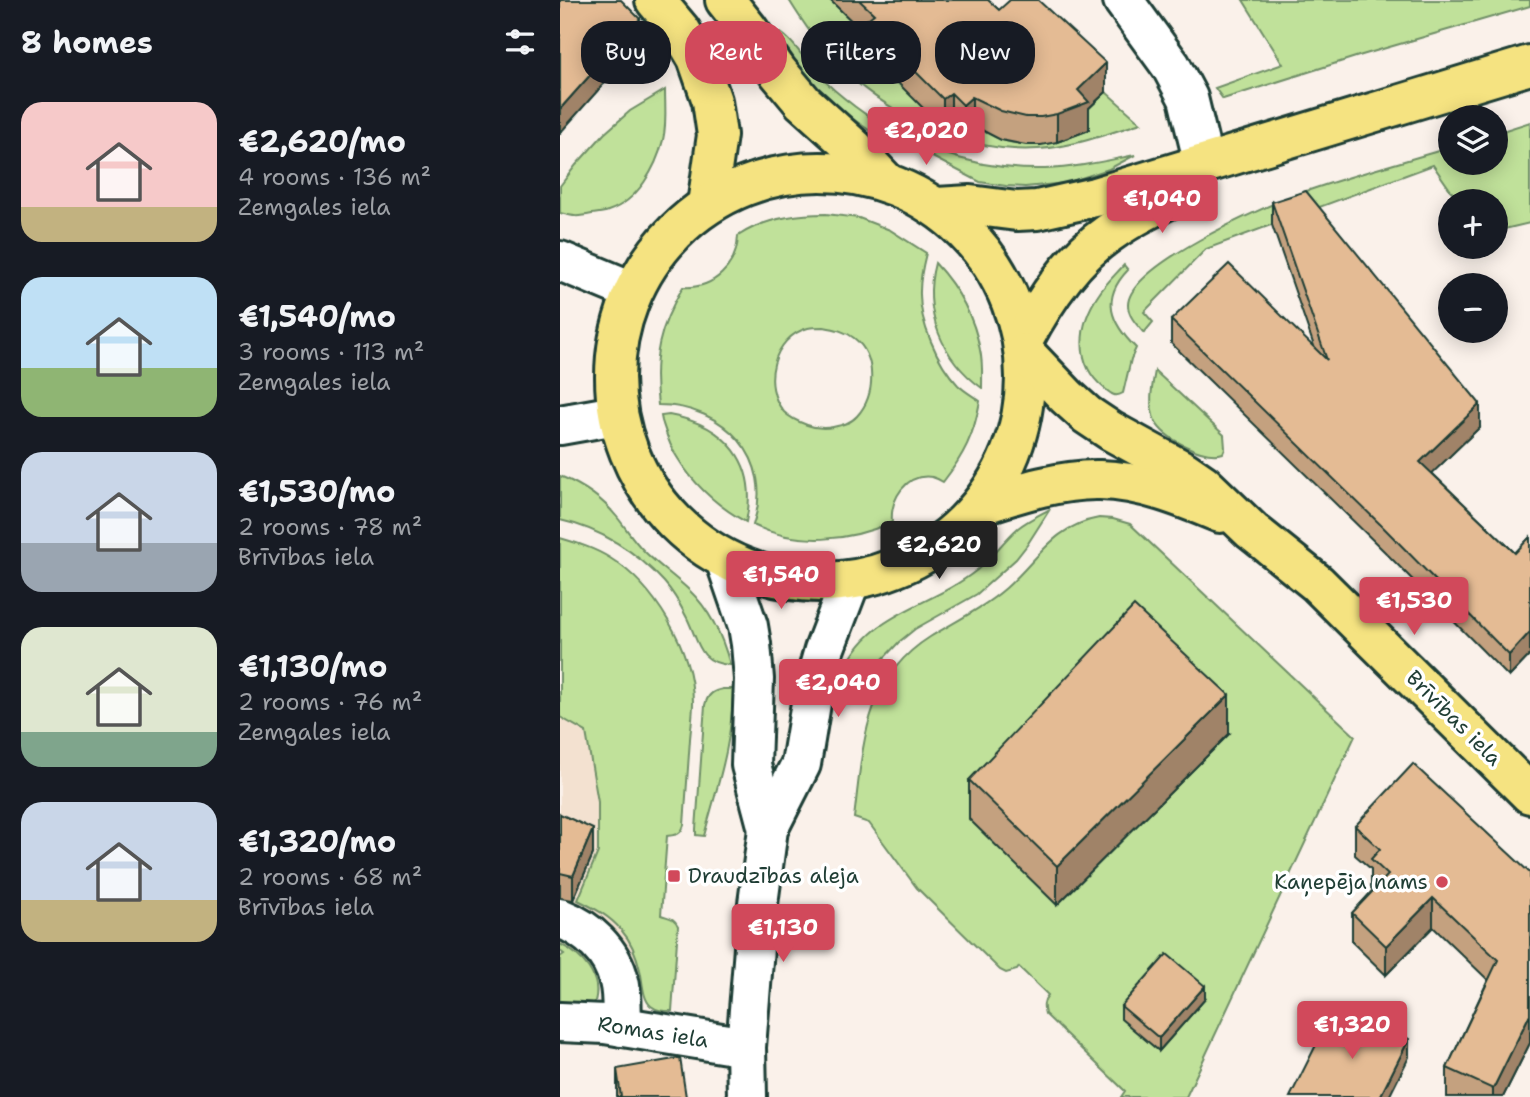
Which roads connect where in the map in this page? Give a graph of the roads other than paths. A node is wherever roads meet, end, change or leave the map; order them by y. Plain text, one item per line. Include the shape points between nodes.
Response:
1 (655, 0) edge
2 (725, 0) edge
3 (1123, 0) edge
4 (1530, 65) edge
5 (1300, 135) junction
6 (1204, 164) junction
7 (887, 183) junction
8 (707, 205) junction
9 (937, 207) junction
10 (560, 261) edge
11 (632, 291) junction
12 (1024, 347) junction
13 (616, 415) junction
14 (560, 425) edge
15 (984, 503) junction
16 (1252, 531) junction
17 (726, 562) junction
18 (850, 582) junction
19 (1530, 794) edge
20 (768, 829) junction
21 (560, 918) edge
22 (560, 1022) edge
23 (622, 1027) junction
24 (746, 1047) junction
25 (747, 1097) edge

1 - 8 main road via 697,58 712,101 717,135
2 - 7 main road via 803,102
3 - 6 street via 1171,65 1188,99
4 - 5 main road
5 - 6 main road
5 - 12 main road via 1107,234 1077,260 1040,309
6 - 9 main road via 1037,210
7 - 8 main road via 841,173 794,173 749,184
7 - 9 main road
8 - 11 main road via 664,243
9 - 12 main road via 968,232 994,265 1013,300
10 - 11 street
11 - 13 main road via 619,331 613,373
12 - 15 main road via 1025,406 1011,458
12 - 16 main road via 1087,415 1184,471
13 - 14 street
13 - 17 main road via 644,484 675,524
15 - 16 main road via 1073,482 1112,481 1139,484 1196,503
15 - 18 main road via 925,556
16 - 19 main road, Brīvības iela via 1317,583
17 - 18 main road via 786,581
17 - 20 street via 751,644 751,765
18 - 20 street via 814,685 801,764
20 - 24 street
21 - 23 street via 596,940 613,962 620,984
22 - 23 street, Romas iela
23 - 24 street, Romas iela
24 - 25 street

